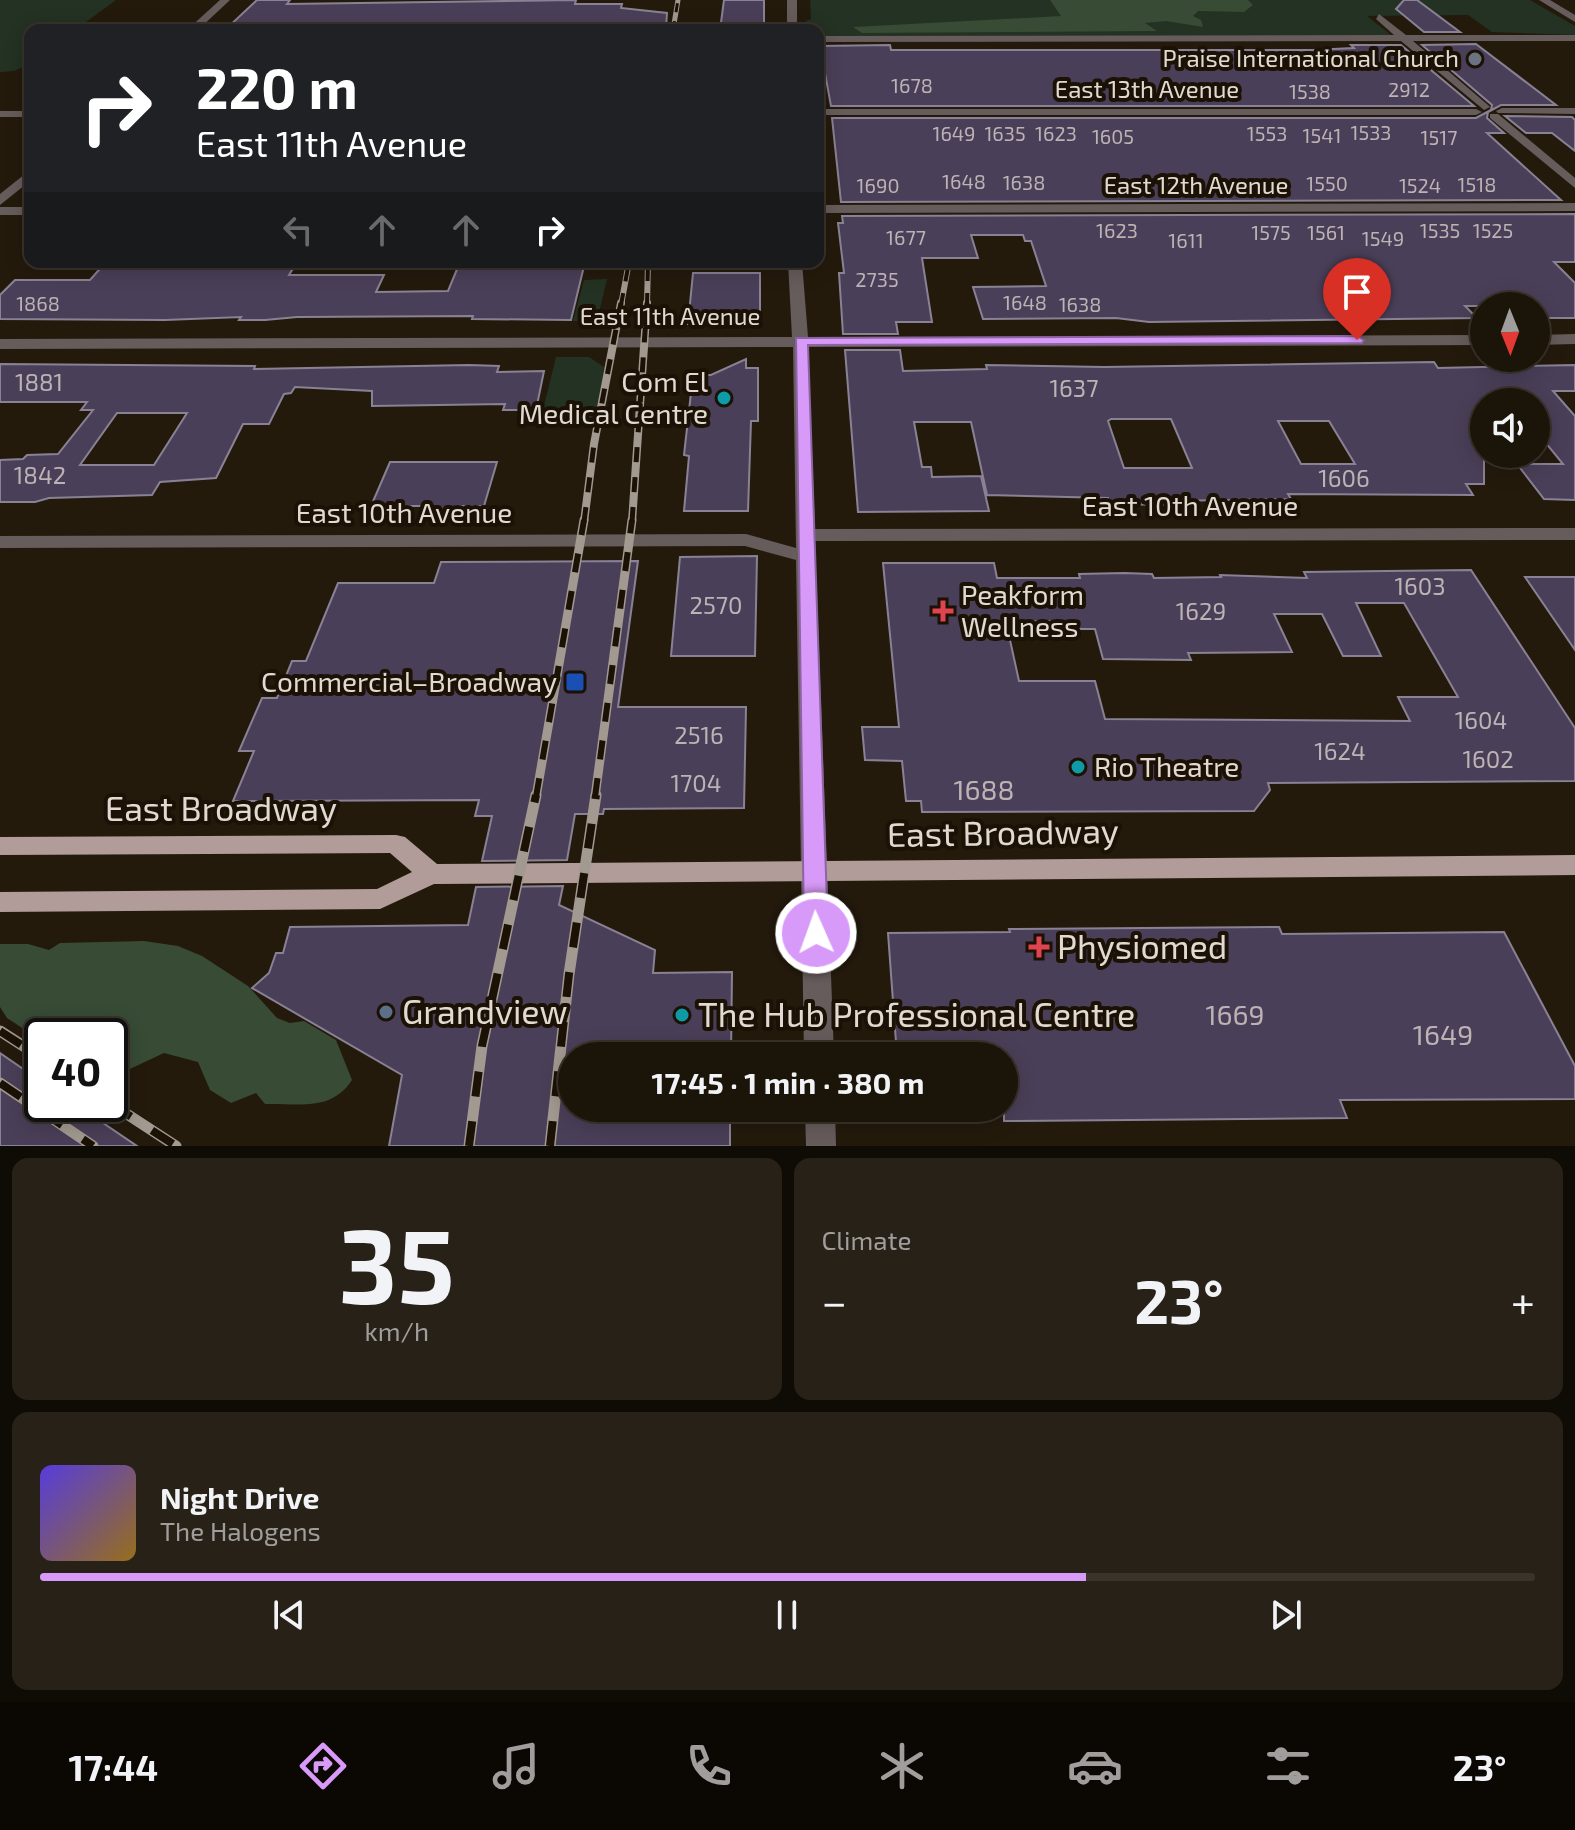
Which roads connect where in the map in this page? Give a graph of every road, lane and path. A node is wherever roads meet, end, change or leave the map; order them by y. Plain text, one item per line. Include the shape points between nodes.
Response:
1 (225, 0) edge
2 (792, 0) edge
3 (1544, 0) edge
4 (1379, 17) dead end
5 (1575, 19) edge
6 (199, 24) edge
7 (792, 24) edge
8 (1575, 38) edge
9 (824, 39) edge
10 (1404, 39) junction
11 (1575, 111) edge
12 (824, 112) edge
13 (1489, 112) junction
14 (0, 114) edge
15 (24, 114) edge
16 (24, 179) edge
17 (1575, 184) edge
18 (0, 201) edge
19 (1575, 207) edge
20 (824, 209) edge
21 (0, 211) edge
22 (24, 211) edge
23 (795, 268) edge
24 (1575, 339) edge
25 (1470, 340) edge
26 (1550, 340) edge
27 (801, 341) junction
28 (0, 344) edge
29 (1575, 534) edge
30 (0, 542) edge
31 (806, 546) junction
32 (10, 846) edge
33 (1575, 865) edge
34 (814, 871) junction
35 (431, 874) junction
36 (0, 902) edge
37 (819, 1042) edge
38 (820, 1122) edge
39 (821, 1146) edge

1 - 6 street
2 - 7 street
3 - 5 street
4 - 10 street
8 - 10 street
9 - 10 street
10 - 13 street
11 - 13 street, East 13th Avenue
12 - 13 street, East 13th Avenue
13 - 17 street
14 - 15 street
16 - 18 street
19 - 20 street, East 12th Avenue
21 - 22 street
23 - 27 street
24 - 26 street
25 - 27 street, East 11th Avenue
27 - 28 street, East 11th Avenue
27 - 31 street
29 - 31 street, East 10th Avenue via 1005,534
30 - 31 street, East 10th Avenue via 746,540
31 - 34 street
32 - 35 main road, East Broadway via 396,844
33 - 34 main road, East Broadway
34 - 35 main road, East Broadway
34 - 37 street
35 - 36 main road, East Broadway via 380,899
38 - 39 street

